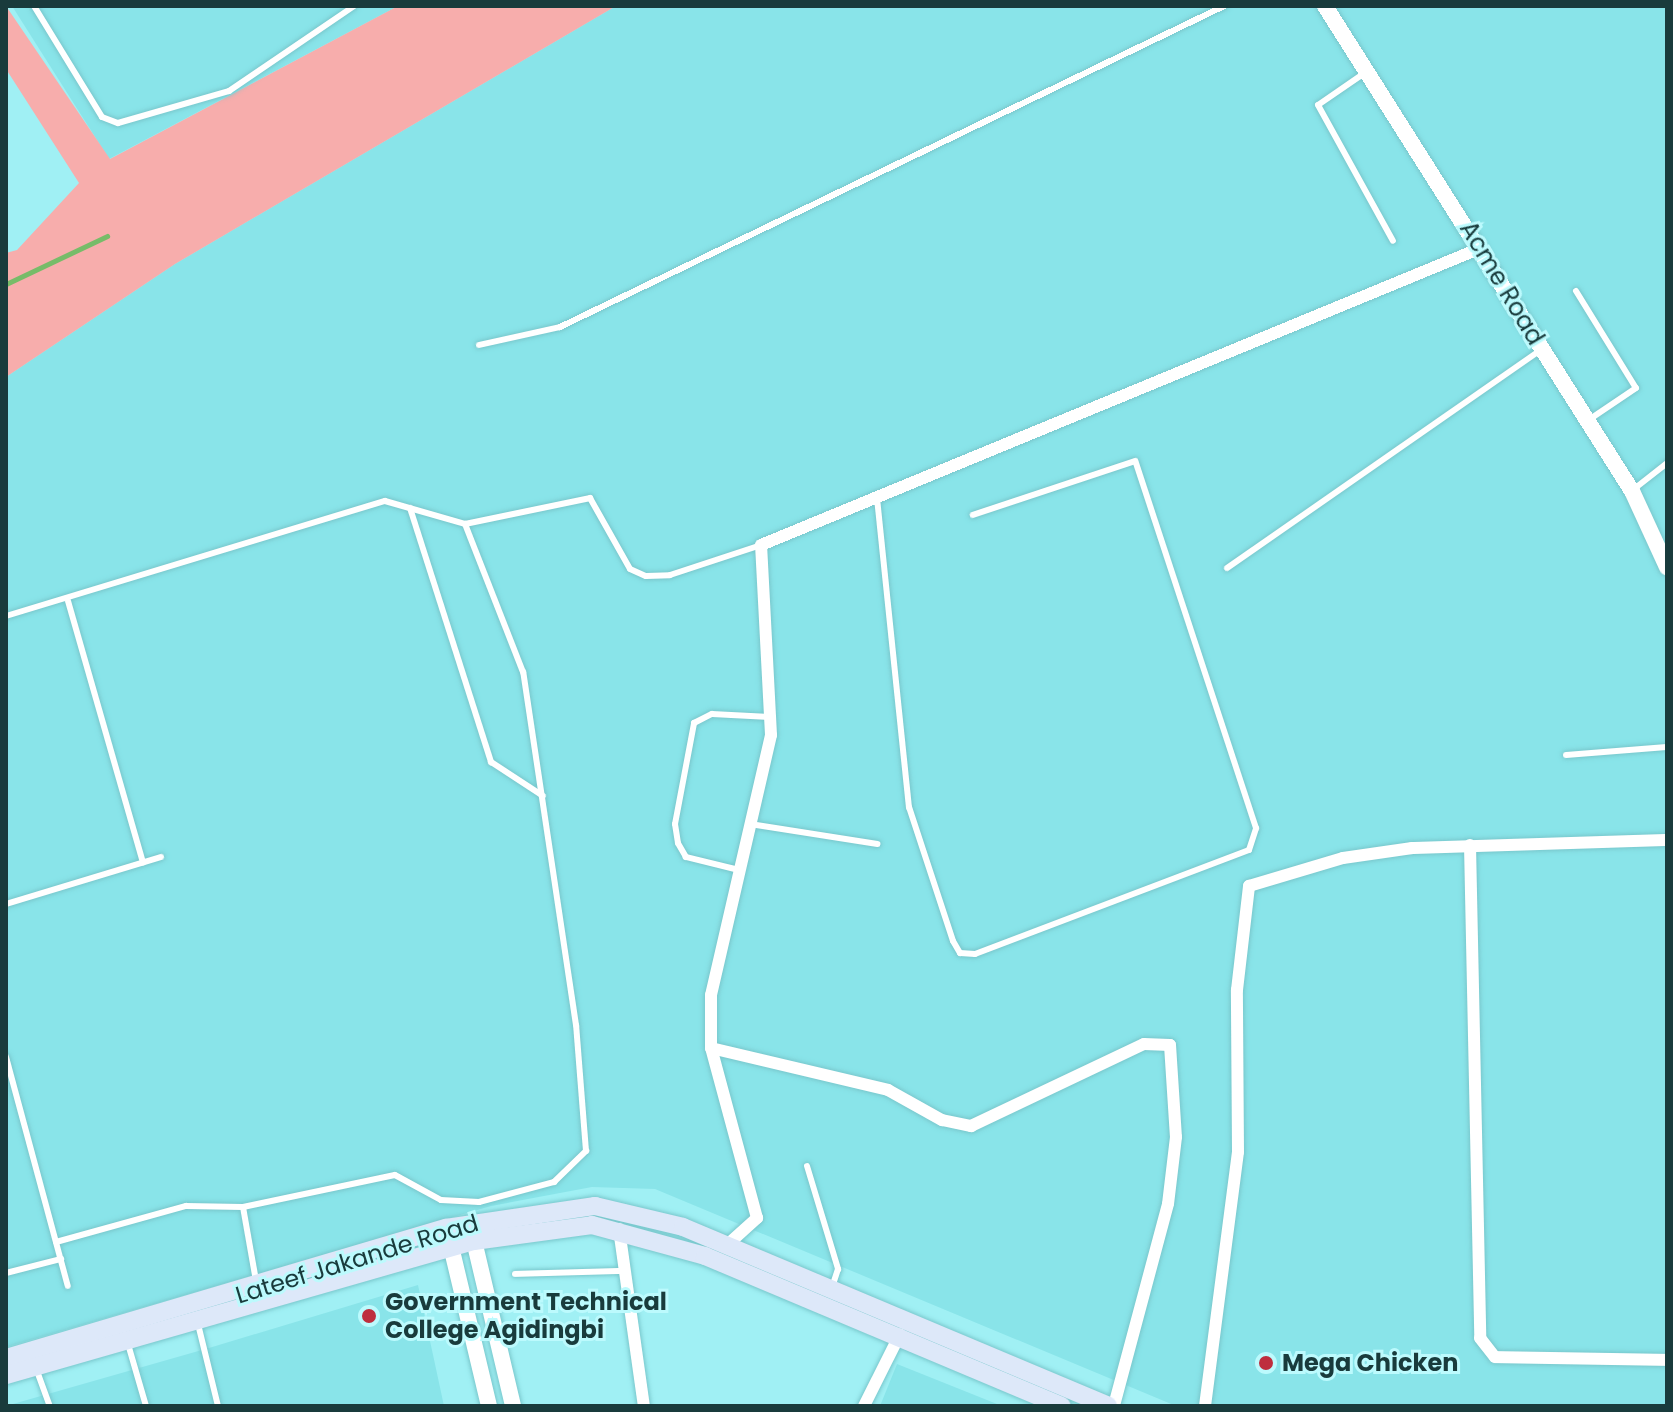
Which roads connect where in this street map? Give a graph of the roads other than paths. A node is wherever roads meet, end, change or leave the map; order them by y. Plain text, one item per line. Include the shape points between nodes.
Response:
1 (34, 6) edge
2 (354, 6) edge
3 (1224, 6) edge
4 (1325, 6) edge
5 (1366, 72) junction
6 (1393, 241) dead end
7 (1481, 248) junction
8 (1576, 291) dead end
9 (479, 345) dead end
10 (1542, 349) junction
11 (1587, 421) junction
12 (1667, 463) edge
13 (1632, 491) junction
14 (877, 498) junction
15 (410, 508) junction
16 (973, 515) dead end
17 (465, 524) junction
18 (761, 545) junction
19 (1667, 567) edge
20 (1227, 568) dead end
21 (68, 601) junction
22 (6, 616) edge
23 (771, 717) junction
24 (1667, 747) edge
25 (1566, 755) dead end
26 (543, 796) junction
27 (750, 824) junction
28 (1667, 840) edge
29 (877, 844) dead end
30 (1470, 845) junction
31 (161, 857) dead end
32 (143, 862) junction
33 (739, 870) junction
34 (6, 904) edge
35 (711, 1048) junction
36 (6, 1057) edge
37 (807, 1166) dead end
38 (243, 1207) junction
39 (446, 1228) junction
40 (619, 1229) junction
41 (472, 1232) junction
42 (56, 1242) junction
43 (726, 1246) junction
44 (451, 1248) junction
45 (61, 1259) junction
46 (624, 1271) junction
47 (6, 1273) edge
48 (515, 1274) dead end
49 (68, 1286) dead end
50 (258, 1288) junction
51 (830, 1291) junction
52 (198, 1324) junction
53 (900, 1334) junction
54 (127, 1342) junction
55 (6, 1358) edge
56 (1667, 1360) edge
57 (36, 1367) junction
58 (6, 1375) edge
59 (50, 1406) edge
60 (146, 1406) edge
61 (217, 1406) edge
62 (489, 1406) edge
63 (513, 1406) edge
64 (644, 1406) edge
65 (864, 1406) edge
66 (1062, 1406) edge
67 (1108, 1406) edge
68 (1114, 1406) edge
69 (1205, 1406) edge

1 - 2 lane via 102,117 118,123 229,91
3 - 9 lane via 560,327
4 - 5 street, Acme Road
5 - 6 lane via 1318,105
5 - 7 street, Acme Road
7 - 10 street, Acme Road
7 - 14 street
8 - 11 lane via 1636,388
10 - 11 street, Acme Road
10 - 20 lane
11 - 13 street, Acme Road
12 - 13 lane
13 - 19 street, Acme Road
14 - 16 lane via 909,807 953,941 960,953 975,954 1249,850 1256,828 1135,461
14 - 18 street
15 - 17 lane
15 - 21 lane via 385,501 354,507
15 - 26 lane via 491,762
17 - 18 lane via 590,498 630,569 646,576 670,575
17 - 26 lane via 523,672
18 - 23 street
21 - 22 lane
21 - 32 lane
23 - 27 street
23 - 33 lane via 712,714 694,723 675,824 678,843 686,857
24 - 25 lane
26 - 38 lane via 577,1040 586,1151 578,1164 554,1182 479,1202 441,1200 395,1175
27 - 29 lane
27 - 33 street
28 - 30 street
30 - 56 street via 1480,1338 1495,1357
30 - 69 street via 1343,858 1249,886 1237,990 1238,1152
31 - 32 lane
32 - 34 lane
33 - 35 street via 711,995
35 - 43 street via 757,1209 753,1227
35 - 68 street via 888,1090 942,1120 971,1126 1144,1044 1170,1045 1176,1137 1168,1204
36 - 42 lane
37 - 51 lane via 838,1269
38 - 42 lane via 186,1206
38 - 50 lane
39 - 41 main road, Lateef Jakande Road
39 - 44 street
39 - 50 main road, Lateef Jakande Road
40 - 41 main road, Lateef Jakande Road
40 - 46 street
40 - 53 main road, Lateef Jakande Road
41 - 43 main road, Lateef Jakande Road via 595,1206 641,1213
41 - 44 main road, Lateef Jakande Road
41 - 63 street
42 - 45 lane
43 - 51 main road, Lateef Jakande Road
44 - 52 main road, Lateef Jakande Road
44 - 62 street
45 - 47 lane
45 - 49 lane
46 - 48 lane
46 - 64 street
50 - 55 main road, Lateef Jakande Road
51 - 67 main road, Lateef Jakande Road
52 - 54 main road, Lateef Jakande Road
52 - 61 lane
53 - 65 street
53 - 66 main road, Lateef Jakande Road
54 - 57 main road, Lateef Jakande Road
54 - 60 lane
57 - 58 main road, Lateef Jakande Road
57 - 59 lane

